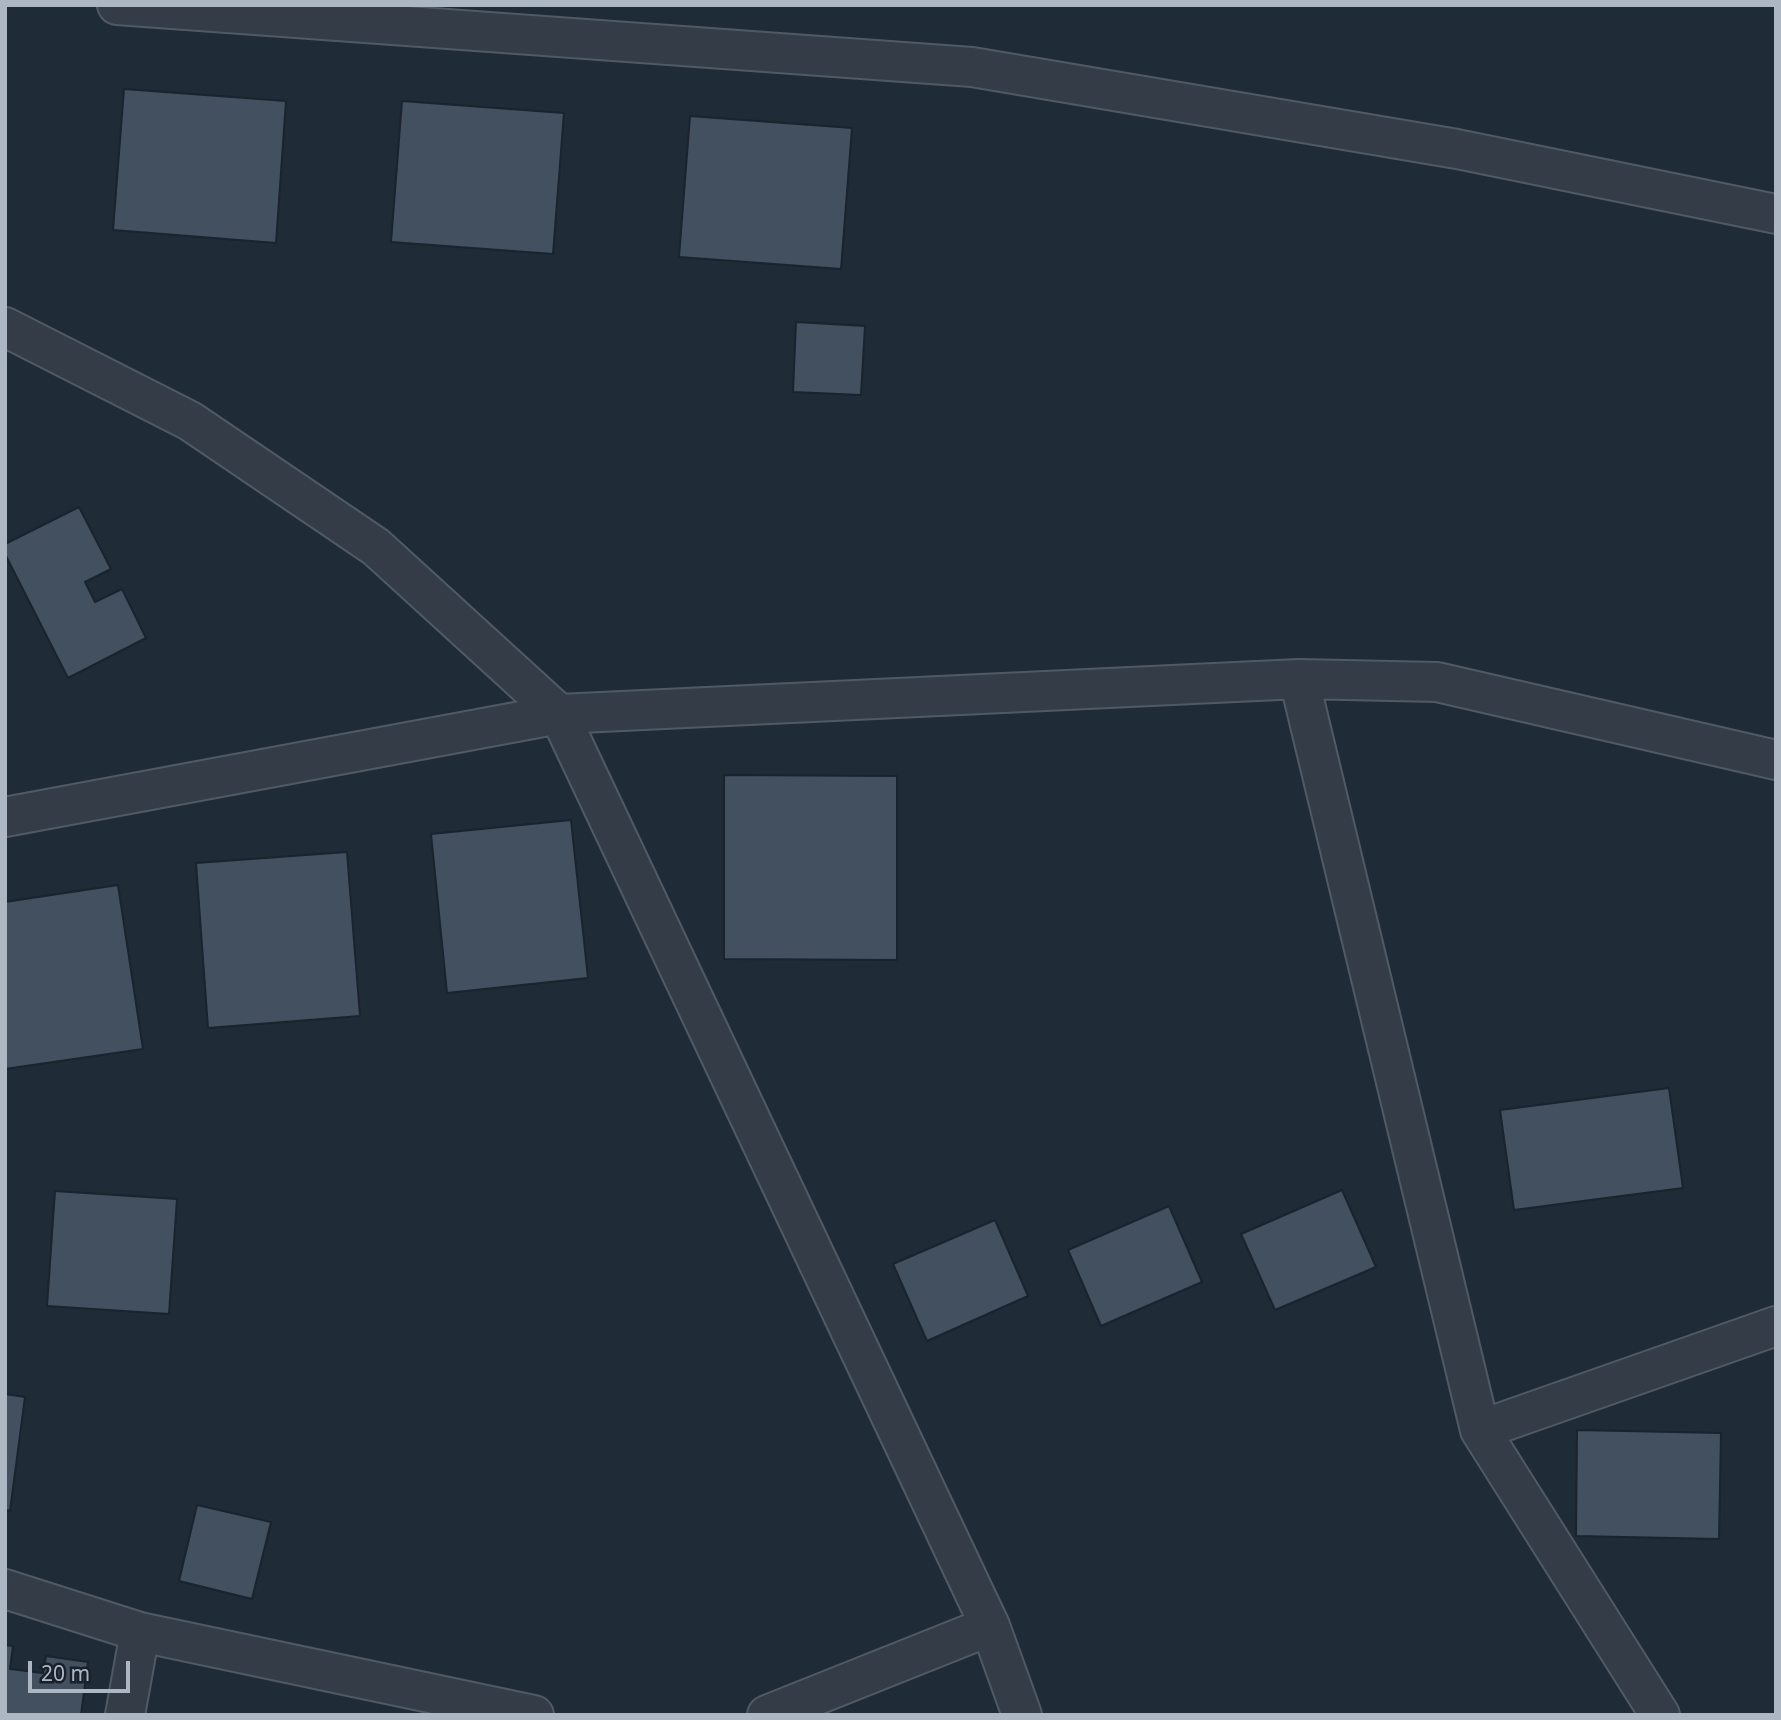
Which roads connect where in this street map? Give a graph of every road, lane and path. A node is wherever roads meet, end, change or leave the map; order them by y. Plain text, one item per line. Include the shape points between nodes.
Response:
1 (117, 5) edge
2 (1776, 214) edge
3 (5, 327) edge
4 (1299, 679) junction
5 (559, 714) junction
6 (1776, 760) edge
7 (5, 817) edge
8 (1776, 1325) edge
9 (1480, 1430) junction
10 (5, 1589) edge
11 (990, 1626) junction
12 (140, 1632) junction
13 (125, 1715) edge
14 (534, 1715) edge
15 (766, 1715) edge
16 (1022, 1715) edge
17 (1660, 1715) edge

1 - 2 street via 972,67 1457,149
3 - 5 street via 190,421 376,547
4 - 5 street
4 - 6 street via 1437,682
4 - 9 street
5 - 7 street
5 - 11 street
8 - 9 street
9 - 17 street
10 - 12 street
11 - 15 street
11 - 16 street
12 - 13 street
12 - 14 street

